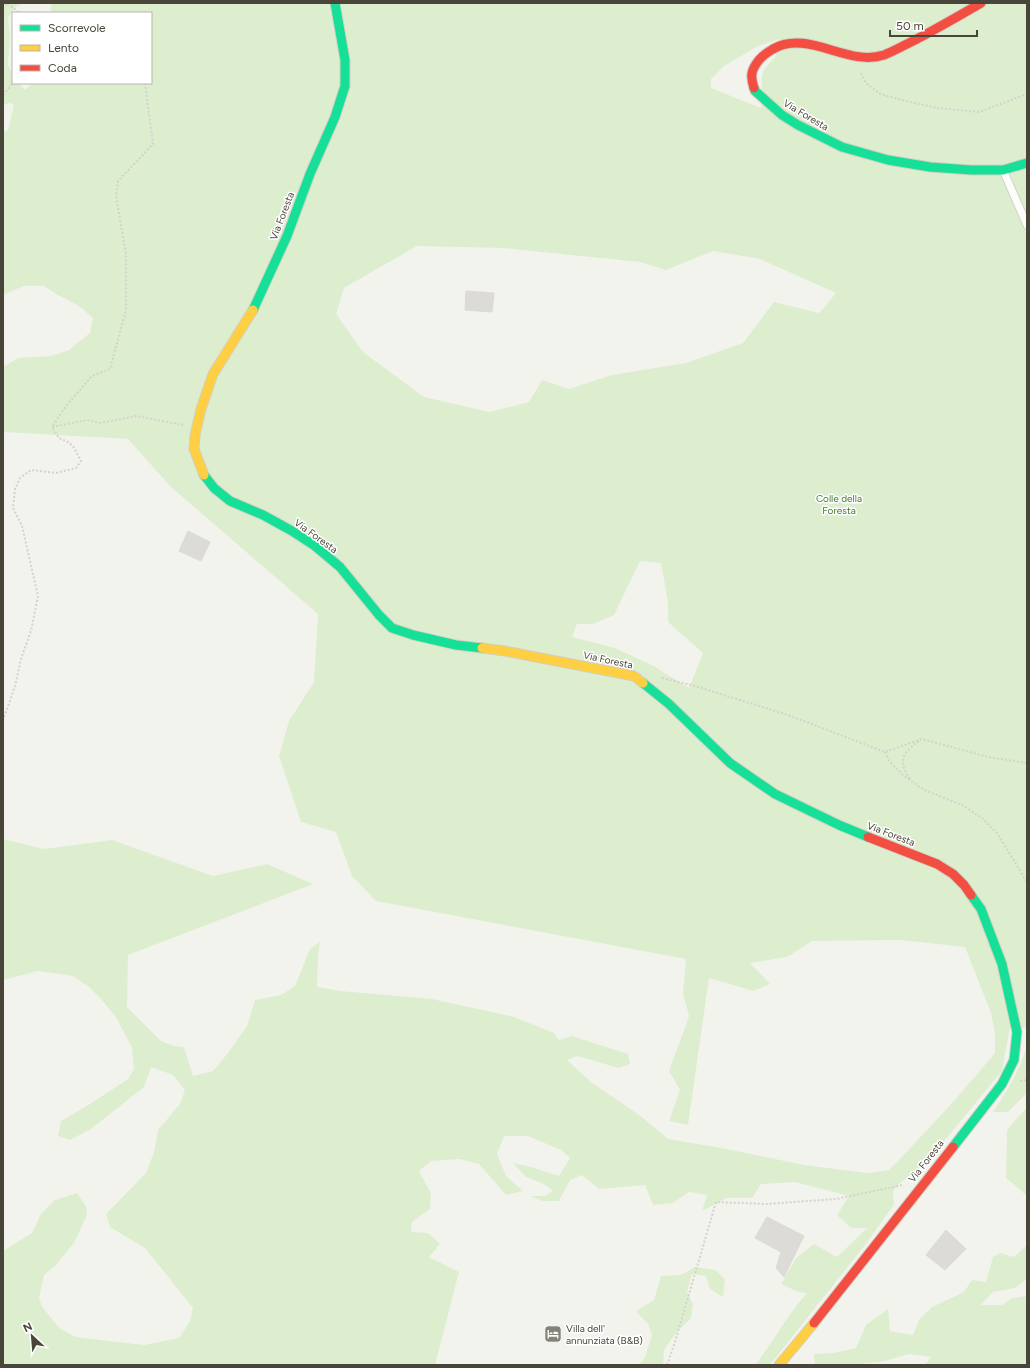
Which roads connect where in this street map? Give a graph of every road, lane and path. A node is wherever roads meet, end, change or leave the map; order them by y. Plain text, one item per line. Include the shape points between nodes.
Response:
1 (335, 3) edge
2 (981, 3) edge
3 (3, 9) edge
4 (18, 12) edge
5 (858, 57) junction
6 (12, 84) edge
7 (145, 84) edge
8 (1027, 94) edge
9 (3, 95) edge
10 (1027, 163) edge
11 (1003, 170) junction
12 (1027, 225) edge
13 (186, 424) dead end
14 (52, 427) junction
15 (659, 678) dead end
16 (3, 721) edge
17 (922, 739) junction
18 (885, 752) junction
19 (1027, 763) edge
20 (910, 780) junction
21 (1027, 882) edge
22 (924, 1181) junction
23 (667, 1365) edge
24 (779, 1365) edge

1 - 22 main road, Via Foresta via 345,60 345,86 287,236 259,298 213,374 195,435 194,449 203,474 214,488 230,501 263,515 315,546 340,567 378,615 392,628 456,645 505,651 634,676 669,704 730,763 775,794 839,825 937,864 953,874 981,909 1002,964 1017,1032 1014,1060 1002,1084
2 - 5 main road, Via Foresta via 935,30 884,55
3 - 4 path via 8,3
5 - 8 path via 860,72 866,83 880,94 906,102 979,112
5 - 11 main road, Via Foresta via 794,43 779,46 763,55 753,68 751,78 755,91 782,115 842,147 888,160 930,167
6 - 9 path
7 - 14 path via 153,144 118,181 116,196 126,254 126,310 110,369 92,376
10 - 11 main road, Via Foresta
11 - 12 lane
13 - 14 path via 136,416 101,424 87,420
14 - 16 path via 59,438 68,442 81,461 76,468 56,473 31,470 20,478 15,489 13,508 22,526 38,596 31,631
15 - 18 path via 695,686 788,715
17 - 18 path
17 - 19 path via 988,757
17 - 20 path via 906,750 903,759 904,771
18 - 20 path via 889,761
20 - 21 path via 924,790 962,805 982,818 997,833
22 - 23 path via 836,1199 766,1204 716,1202
22 - 24 main road, Via Foresta

